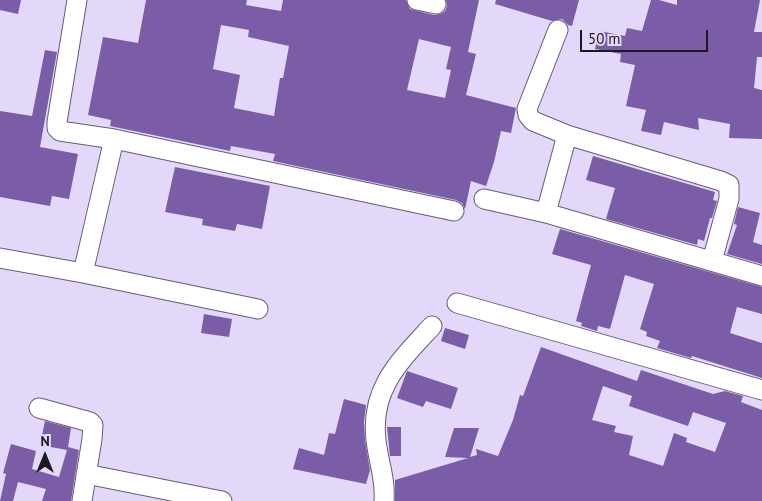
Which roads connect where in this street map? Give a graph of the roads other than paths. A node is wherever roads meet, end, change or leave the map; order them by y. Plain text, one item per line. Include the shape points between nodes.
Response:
1 (77, 0) edge
2 (417, 0) edge
3 (436, 4) dead end
4 (558, 30) dead end
5 (567, 135) junction
6 (114, 140) junction
7 (484, 199) dead end
8 (454, 211) dead end
9 (546, 213) junction
10 (0, 258) edge
11 (712, 261) junction
12 (83, 273) junction
13 (762, 276) edge
14 (457, 303) dead end
15 (258, 309) dead end
16 (432, 326) dead end
17 (762, 390) edge
18 (39, 408) dead end
19 (86, 474) junction
20 (82, 501) edge
21 (222, 501) edge
22 (384, 501) edge

1 - 6 street via 57,128
2 - 3 street
4 - 5 street via 527,108 533,121
5 - 9 street
5 - 11 street via 729,185 729,199
6 - 8 street
6 - 12 street
7 - 9 street
9 - 11 street
10 - 12 street
11 - 13 street
12 - 15 street
14 - 17 street
16 - 22 street via 394,367 379,401 375,426
18 - 19 street via 93,425
19 - 20 street
19 - 21 street

